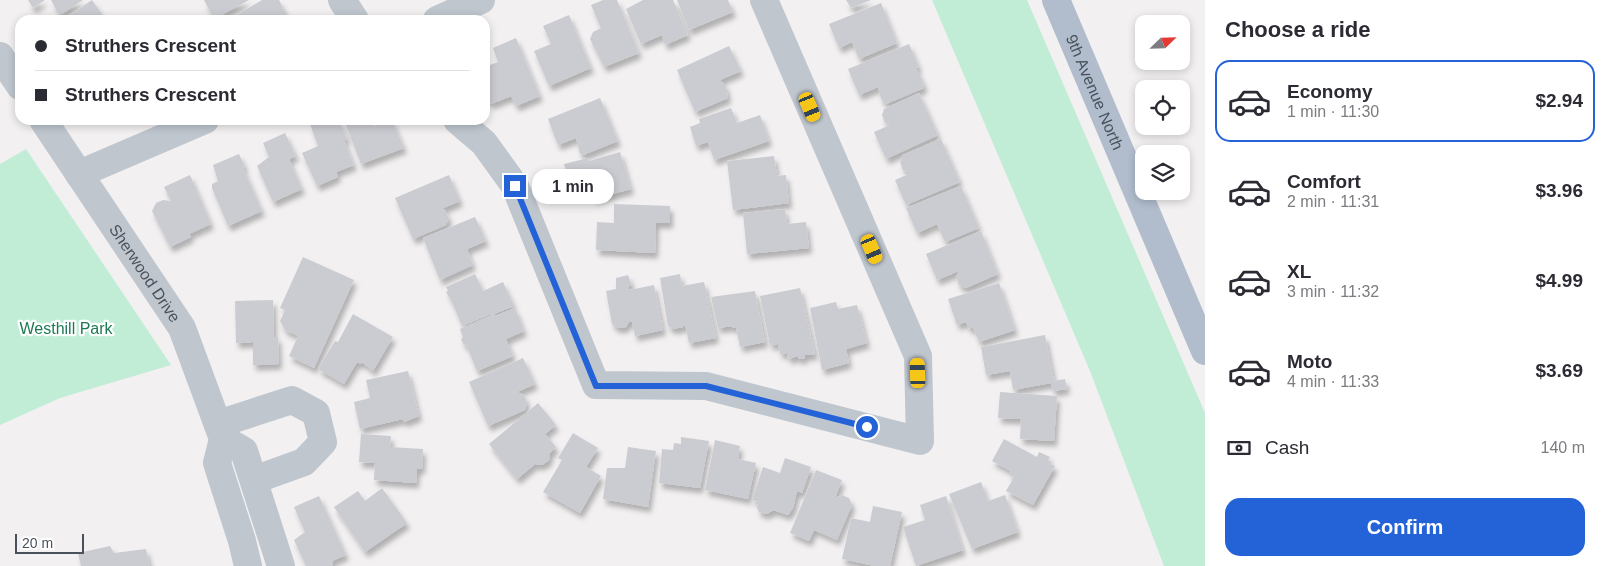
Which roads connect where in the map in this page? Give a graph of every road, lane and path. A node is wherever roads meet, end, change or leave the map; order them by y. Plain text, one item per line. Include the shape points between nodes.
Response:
1 (342, 0) edge
2 (481, 0) edge
3 (764, 0) edge
4 (1056, 0) edge
5 (352, 15) edge
6 (448, 15) edge
7 (0, 56) edge
8 (15, 78) edge
9 (46, 125) edge
10 (193, 125) edge
11 (463, 125) edge
12 (79, 174) junction
13 (1205, 350) edge
14 (220, 432) junction
15 (254, 480) junction
16 (248, 566) edge
17 (281, 566) edge

1 - 5 street
2 - 6 street
3 - 11 street via 918,356 920,441 706,386 596,386 515,186 484,143
4 - 13 main road, 9th Avenue North
7 - 8 street
9 - 12 street, Sherwood Drive
10 - 12 street
12 - 14 street, Sherwood Drive via 182,328
14 - 15 street via 244,452
14 - 15 street via 292,400 316,413 323,442 304,462
14 - 16 street via 217,463
15 - 17 street

